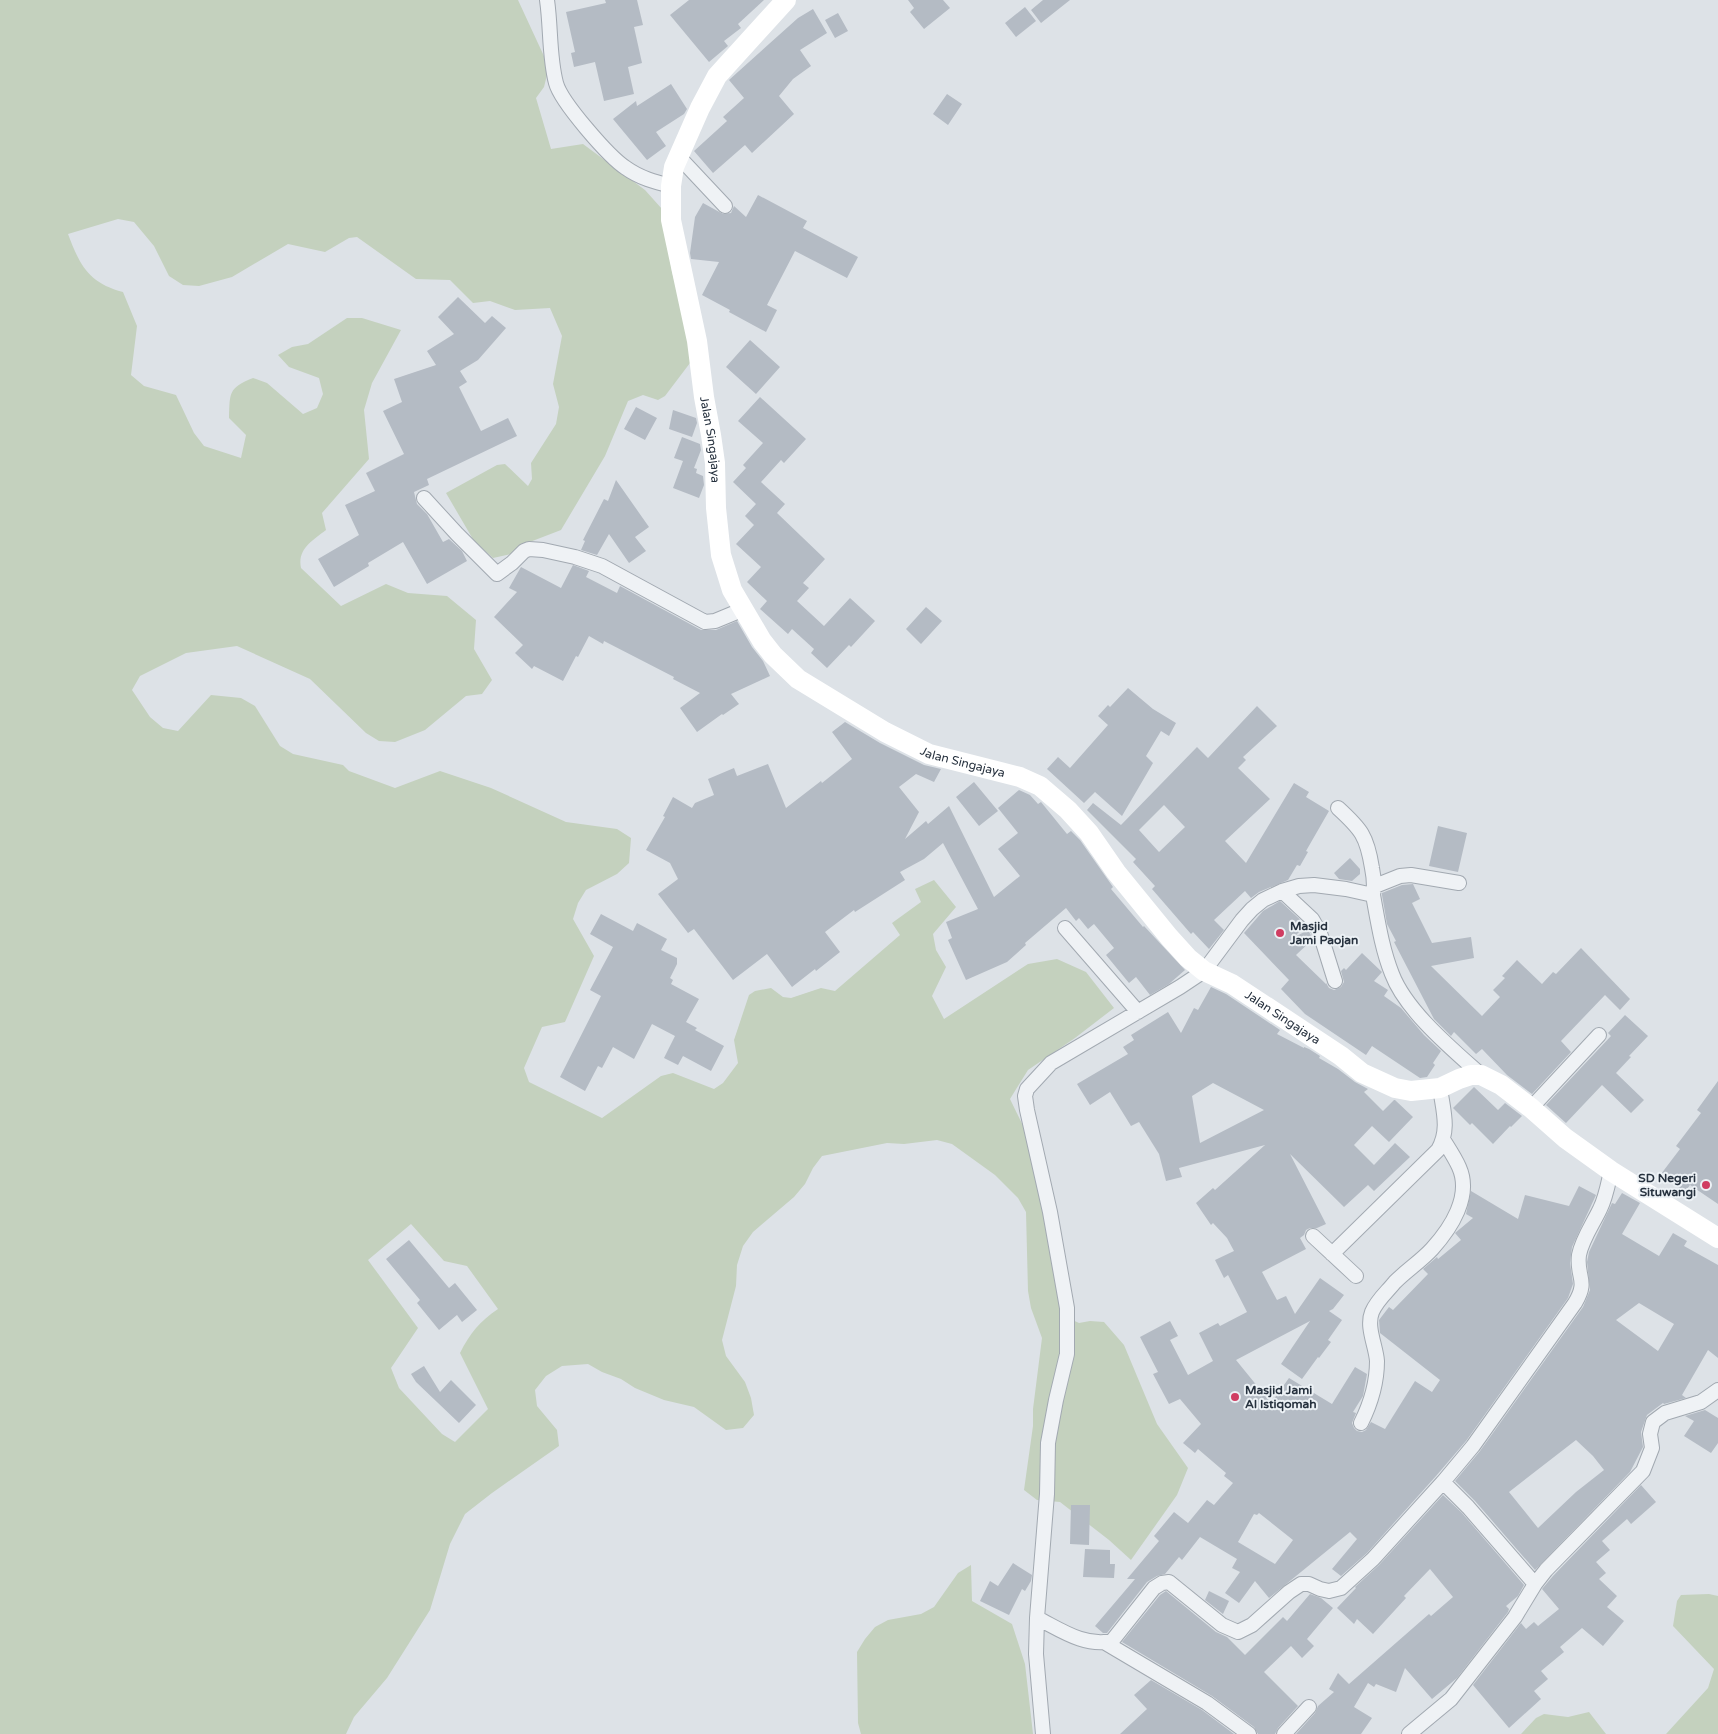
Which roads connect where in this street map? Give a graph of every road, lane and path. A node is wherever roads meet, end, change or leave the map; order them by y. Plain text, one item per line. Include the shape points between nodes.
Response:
1 (547, 0) edge
2 (786, 0) edge
3 (679, 157) junction
4 (671, 186) junction
5 (725, 206) dead end
6 (424, 498) dead end
7 (744, 609) junction
8 (1338, 808) dead end
9 (1459, 883) dead end
10 (1282, 891) junction
11 (1374, 891) junction
12 (1065, 928) dead end
13 (1204, 970) junction
14 (1335, 981) dead end
15 (1138, 1012) junction
16 (1599, 1035) dead end
17 (1482, 1075) junction
18 (1440, 1088) junction
19 (1531, 1108) junction
20 (1444, 1141) junction
21 (1611, 1172) junction
22 (1313, 1236) dead end
23 (1718, 1238) edge
24 (1332, 1254) junction
25 (1356, 1276) dead end
26 (1718, 1390) edge
27 (1360, 1423) dead end
28 (1443, 1482) junction
29 (1535, 1584) junction
30 (1037, 1618) junction
31 (1104, 1642) junction
32 (1309, 1707) dead end
33 (1043, 1734) edge
34 (1249, 1734) edge
35 (1284, 1734) edge
36 (1409, 1734) edge

1 - 4 street via 556,85 564,99 587,130 624,167 649,181
2 - 3 street, Jalan Singajaya via 717,76
3 - 4 street, Jalan Singajaya
3 - 5 street
4 - 7 street, Jalan Singajaya via 671,220 698,340 715,463 721,555 732,590
6 - 7 street via 497,574 524,551 543,550 602,566 705,622 716,621
7 - 13 street, Jalan Singajaya via 773,656 798,678 885,732 929,754 1020,777 1040,786 1089,833 1169,938
8 - 11 street via 1357,826 1369,846
9 - 11 street via 1400,876
10 - 11 street via 1314,885
10 - 13 street via 1252,908
10 - 14 street via 1312,920 1320,933
11 - 17 street via 1382,944 1392,976 1405,998 1450,1047
12 - 15 street
13 - 15 street
13 - 18 street, Jalan Singajaya via 1232,984 1342,1056 1362,1073 1411,1092
15 - 30 street via 1051,1063 1032,1082 1025,1096 1050,1212 1067,1318 1067,1354 1048,1443
16 - 19 street
17 - 18 street, Jalan Singajaya via 1472,1075
17 - 19 street
18 - 20 street via 1446,1129
19 - 21 street
20 - 24 street via 1425,1165
20 - 27 street via 1460,1168 1463,1196 1447,1230 1431,1250 1380,1298 1371,1314 1377,1360 1376,1384 1371,1404
21 - 23 street
21 - 28 street via 1601,1207 1579,1253 1579,1275 1583,1284 1579,1296 1473,1446
22 - 24 street
24 - 25 street
26 - 29 street via 1701,1402 1665,1413 1653,1422 1650,1434 1652,1448 1643,1471
28 - 29 street
28 - 31 street via 1373,1559 1341,1588 1330,1590 1301,1584 1252,1625 1238,1632 1222,1625 1165,1582 1154,1588 1112,1641
29 - 36 street via 1515,1617 1451,1699
30 - 31 street via 1088,1642
30 - 33 street via 1036,1654
31 - 34 street via 1207,1703
32 - 35 street

